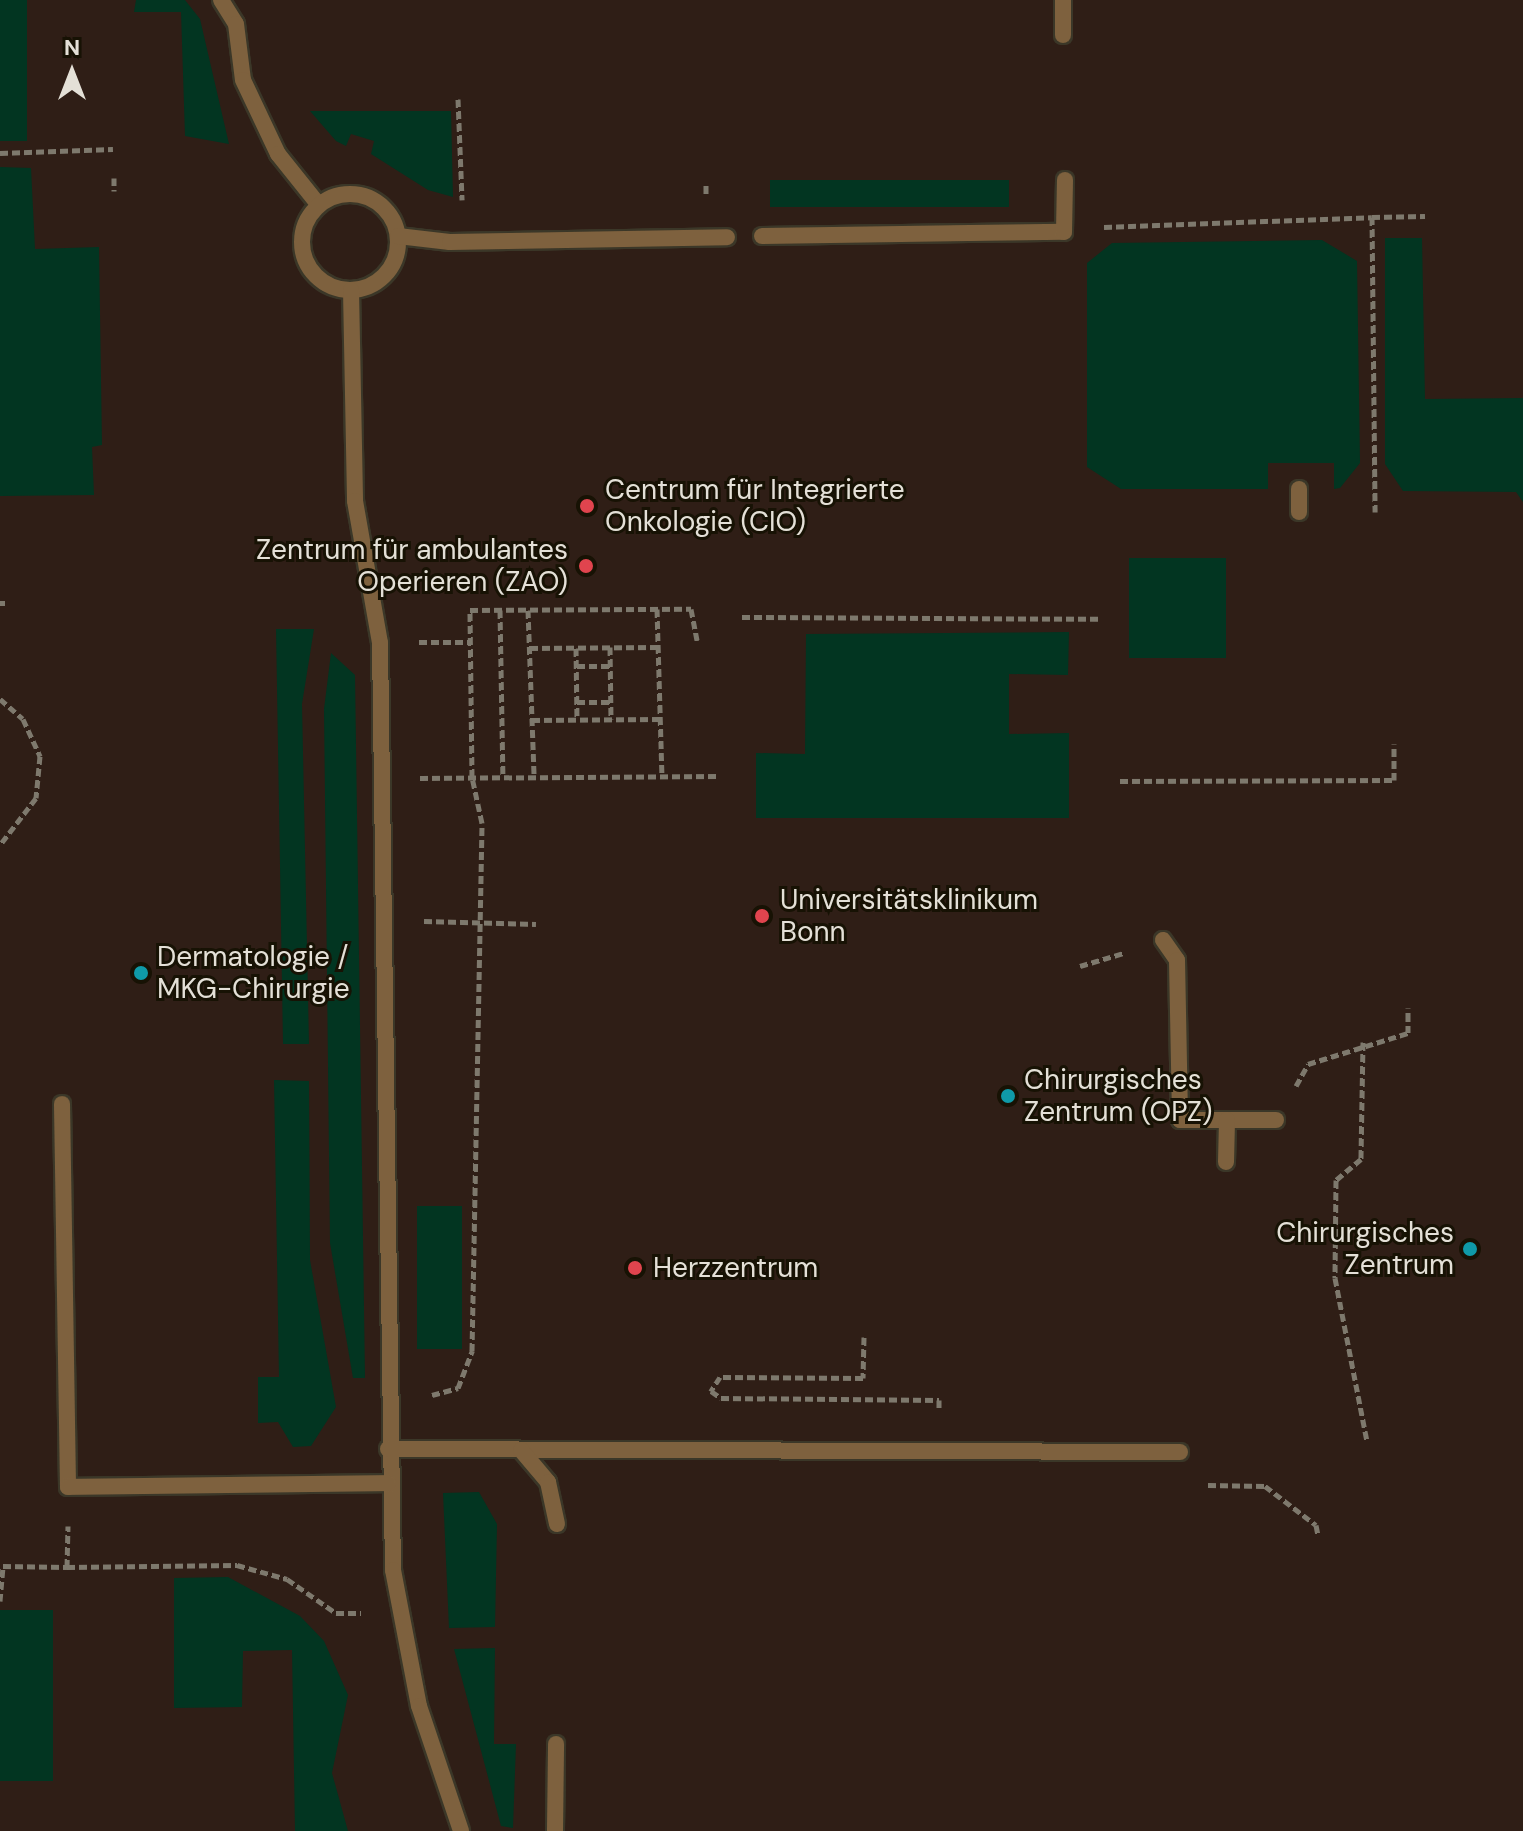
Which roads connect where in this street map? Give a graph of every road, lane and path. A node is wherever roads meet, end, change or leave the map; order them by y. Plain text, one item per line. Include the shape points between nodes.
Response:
1 (221, 0) edge
2 (1063, 0) edge
3 (1063, 35) dead end
4 (458, 99) dead end
5 (113, 149) dead end
6 (0, 153) edge
7 (114, 178) dead end
8 (1065, 180) dead end
9 (114, 191) dead end
10 (318, 204) junction
11 (462, 205) dead end
12 (1425, 216) dead end
13 (1372, 217) junction
14 (1064, 232) junction
15 (398, 236) junction
16 (762, 236) dead end
17 (727, 237) dead end
18 (351, 290) junction
19 (1299, 489) dead end
20 (1299, 512) dead end
21 (1375, 512) dead end
22 (657, 609) junction
23 (500, 610) junction
24 (528, 610) junction
25 (742, 617) dead end
26 (1100, 619) dead end
27 (697, 640) dead end
28 (470, 642) junction
29 (404, 643) dead end
30 (610, 647) junction
31 (659, 647) junction
32 (530, 648) junction
33 (576, 648) junction
34 (577, 666) junction
35 (610, 666) junction
36 (0, 699) edge
37 (577, 702) junction
38 (611, 702) junction
39 (577, 719) junction
40 (611, 719) junction
41 (661, 719) junction
42 (532, 720) junction
43 (1394, 744) dead end
44 (662, 776) junction
45 (719, 776) dead end
46 (472, 777) junction
47 (503, 777) junction
48 (534, 777) junction
49 (381, 778) junction
50 (1120, 781) dead end
51 (0, 845) edge
52 (383, 921) junction
53 (482, 921) junction
54 (536, 924) dead end
55 (1163, 940) dead end
56 (1408, 1008) dead end
57 (1363, 1042) junction
58 (62, 1104) dead end
59 (1227, 1120) junction
60 (1276, 1120) joint
61 (1226, 1162) dead end
62 (864, 1337) dead end
63 (427, 1395) dead end
64 (1367, 1441) dead end
65 (388, 1449) junction
66 (521, 1450) junction
67 (940, 1451) junction
68 (1161, 1452) junction
69 (1180, 1452) dead end
70 (388, 1483) junction
71 (557, 1524) dead end
72 (1318, 1535) dead end
73 (67, 1550) dead end
74 (67, 1567) junction
75 (0, 1601) edge
76 (367, 1613) dead end
77 (556, 1744) dead end
78 (461, 1831) edge
79 (555, 1831) edge

1 - 10 lane via 236,24 243,80 266,129
2 - 3 lane
4 - 11 path
5 - 6 path
7 - 9 path
8 - 14 lane
10 - 15 lane via 346,194 375,200
10 - 18 lane via 303,229 305,259 323,282
12 - 13 path
13 - 14 path via 1139,223
13 - 21 path
14 - 16 lane
15 - 17 lane via 450,242
15 - 18 lane via 391,267
18 - 49 lane via 355,501 377,611
19 - 20 lane
22 - 24 path
22 - 27 path via 691,609
22 - 31 path
23 - 24 path
23 - 28 path via 470,610
23 - 47 path
24 - 32 path
25 - 26 path
28 - 29 path
28 - 46 path
30 - 31 path
30 - 33 path
30 - 35 path
31 - 41 path
32 - 33 path
32 - 42 path
33 - 34 path
34 - 35 path
34 - 37 path
35 - 38 path
36 - 51 path via 23,719 40,756 36,798 14,836
37 - 38 path
37 - 39 path
38 - 40 path
39 - 40 path
39 - 42 path
40 - 41 path
41 - 44 path
42 - 48 path
43 - 50 path via 1394,780
44 - 45 path
44 - 48 path
46 - 47 path
46 - 49 path
46 - 53 path via 482,823
47 - 48 path
49 - 52 lane
52 - 53 path
52 - 65 lane
53 - 54 path
53 - 63 path via 472,1351 458,1388
55 - 59 lane via 1177,960 1180,1120
56 - 57 path via 1408,1033
57 - 60 path via 1308,1064
57 - 64 path via 1361,1159 1336,1180 1335,1278
58 - 70 lane via 68,1487
59 - 60 lane
59 - 61 lane
62 - 67 path via 863,1378 720,1377 711,1391 721,1398 939,1400
65 - 66 lane
65 - 70 lane
66 - 67 lane
66 - 71 lane via 548,1482
67 - 68 lane
68 - 69 lane
68 - 72 path via 1162,1483 1265,1486 1316,1525
70 - 78 lane via 403,1641
73 - 74 path
74 - 75 path via 3,1566
74 - 76 path via 237,1565 287,1579 336,1613
77 - 79 lane

